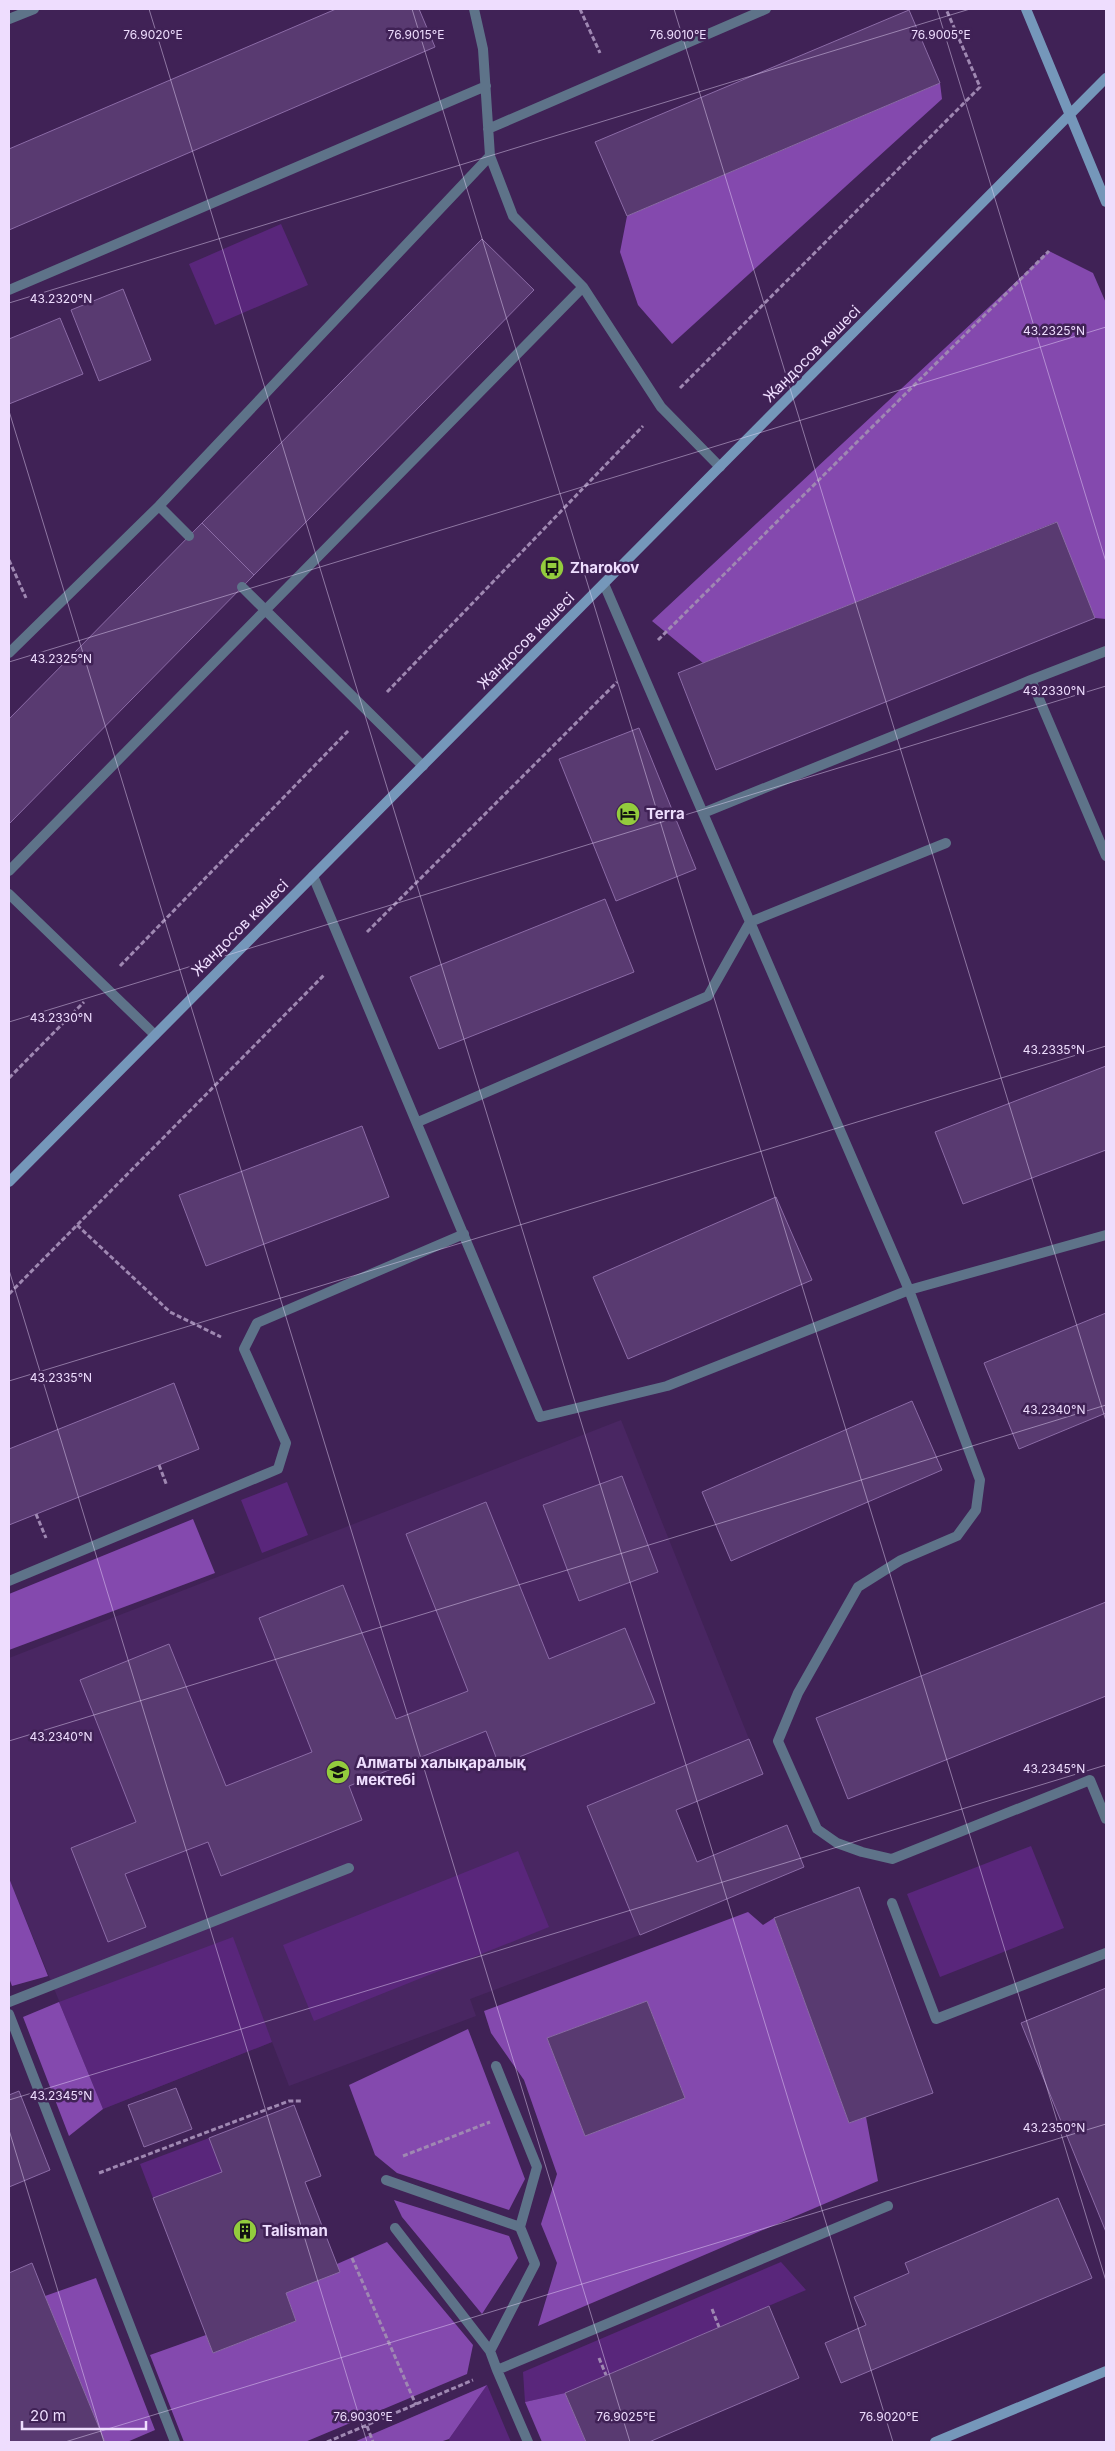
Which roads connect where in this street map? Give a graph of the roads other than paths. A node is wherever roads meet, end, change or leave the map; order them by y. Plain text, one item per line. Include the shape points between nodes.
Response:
1 (34, 9) edge
2 (474, 9) edge
3 (766, 9) edge
4 (1026, 9) edge
5 (9, 19) edge
6 (1106, 78) edge
7 (486, 86) junction
8 (1070, 116) junction
9 (488, 129) junction
10 (490, 156) junction
11 (1106, 202) edge
12 (583, 287) junction
13 (9, 290) edge
14 (720, 467) junction
15 (159, 506) junction
16 (190, 536) dead end
17 (604, 584) junction
18 (242, 587) dead end
19 (265, 610) junction
20 (1106, 650) edge
21 (9, 653) edge
22 (1031, 680) junction
23 (423, 766) junction
24 (703, 813) junction
25 (946, 843) dead end
26 (1106, 856) edge
27 (9, 871) edge
28 (313, 876) junction
29 (9, 894) edge
30 (750, 922) junction
31 (154, 1035) junction
32 (418, 1122) junction
33 (9, 1182) edge
34 (464, 1234) junction
35 (1106, 1235) edge
36 (909, 1290) junction
37 (9, 1581) edge
38 (1106, 1819) edge
39 (349, 1868) dead end
40 (892, 1903) dead end
41 (1106, 1953) edge
42 (9, 2002) edge
43 (9, 2014) edge
44 (496, 2066) dead end
45 (386, 2180) dead end
46 (888, 2206) dead end
47 (520, 2227) junction
48 (394, 2228) dead end
49 (490, 2351) junction
50 (497, 2370) junction
51 (1106, 2371) edge
52 (175, 2442) edge
53 (528, 2442) edge
54 (935, 2442) edge

1 - 5 lane
2 - 7 lane via 483,49
3 - 9 lane
4 - 8 main road
6 - 8 main road, Жандосов көшесі
7 - 9 lane
7 - 13 lane
8 - 11 main road
8 - 14 main road, Жандосов көшесі
9 - 10 lane
10 - 12 lane via 513,216
10 - 15 lane
12 - 14 lane via 661,407
12 - 19 lane
14 - 17 main road, Жандосов көшесі
15 - 16 lane
15 - 21 lane
17 - 23 main road, Жандосов көшесі
17 - 24 lane
18 - 19 lane
19 - 23 lane
19 - 27 lane
20 - 22 lane
22 - 24 lane
22 - 26 lane
23 - 28 main road, Жандосов көшесі
24 - 30 lane
25 - 30 lane
28 - 31 main road, Жандосов көшесі
28 - 32 lane
29 - 31 lane
30 - 32 lane via 708,996
30 - 36 lane
31 - 33 main road, Жандосов көшесі
32 - 34 lane
34 - 36 lane via 540,1417 667,1386
34 - 37 lane via 257,1322 244,1349 286,1443 278,1469
35 - 36 lane
36 - 38 lane via 980,1480 976,1510 957,1536 902,1560 858,1587 798,1693 778,1741 817,1829 837,1842 892,1860 1090,1780
39 - 42 lane
40 - 41 lane via 936,2019
43 - 52 lane
44 - 47 lane via 537,2167
45 - 47 lane
46 - 50 lane
47 - 49 lane via 535,2264
48 - 49 lane
49 - 50 lane
50 - 53 lane
51 - 54 main road

